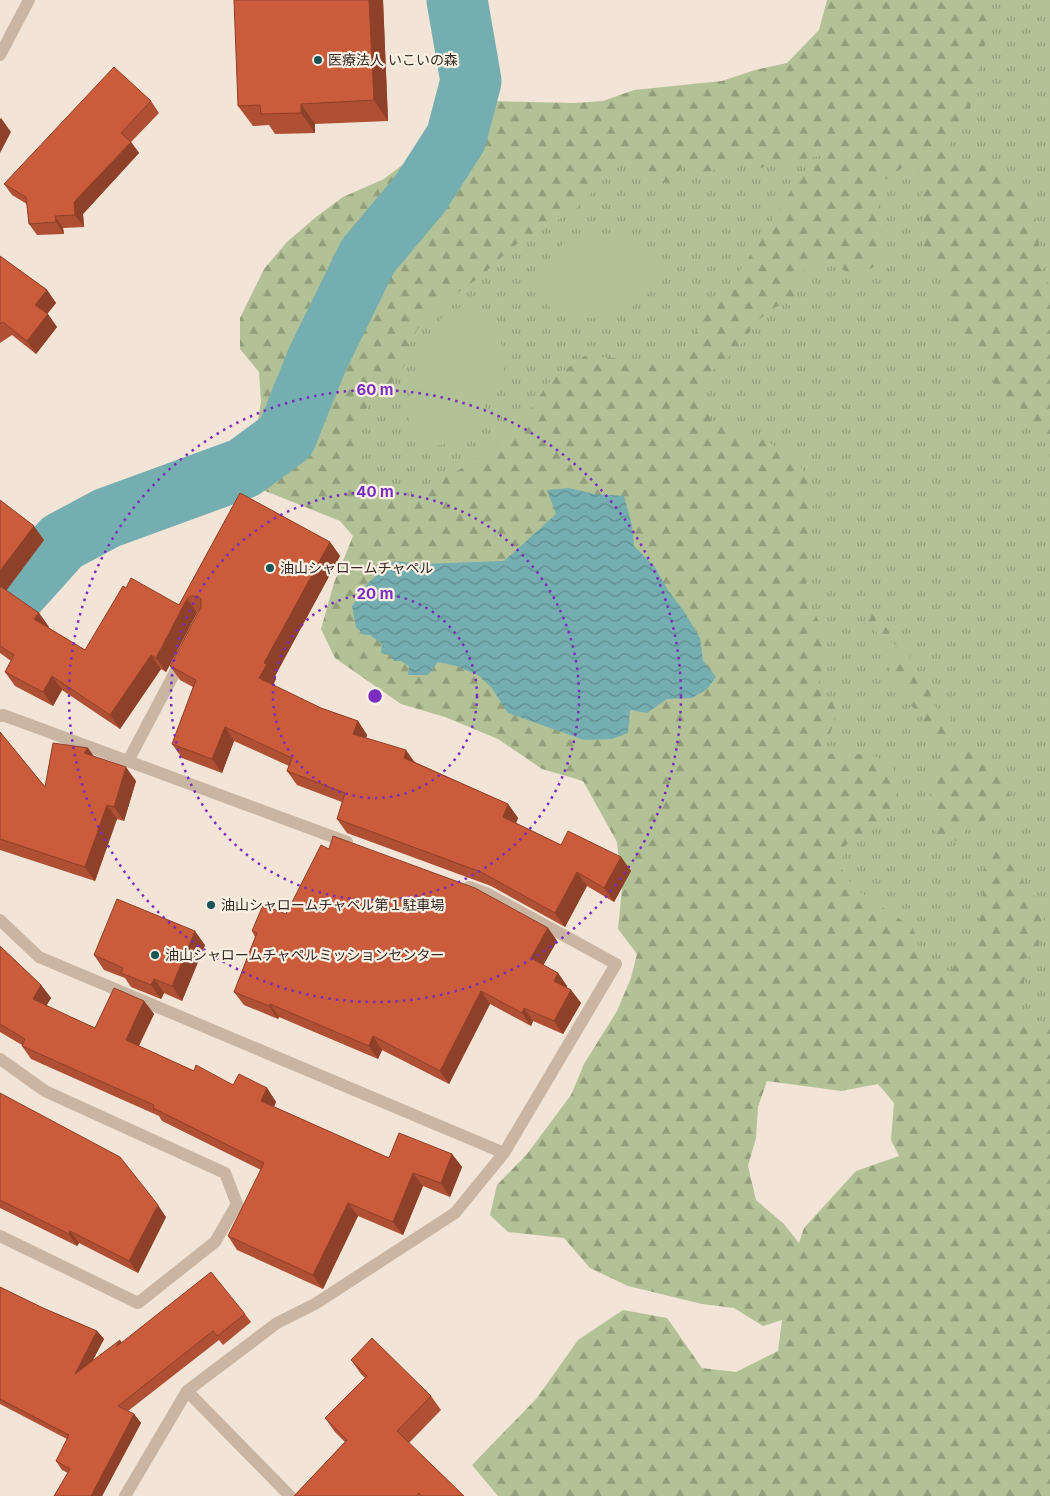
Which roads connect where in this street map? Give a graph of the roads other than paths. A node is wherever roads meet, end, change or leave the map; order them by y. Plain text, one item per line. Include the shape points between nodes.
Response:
1 (29, 0) edge
2 (0, 55) edge
3 (190, 643) edge
4 (0, 716) edge
5 (128, 762) junction
6 (359, 847) edge
7 (460, 884) edge
8 (0, 920) edge
9 (0, 1059) edge
10 (504, 1153) junction
11 (0, 1236) edge
12 (187, 1391) junction
13 (124, 1496) edge
14 (290, 1496) edge

1 - 2 street
3 - 5 street
4 - 5 street
5 - 6 street
7 - 10 street via 488,894 616,964
8 - 10 street via 39,956
9 - 11 street via 45,1091 226,1173 236,1204 215,1242 138,1303
10 - 12 street via 455,1213 315,1304 278,1323
12 - 13 street
12 - 14 street

